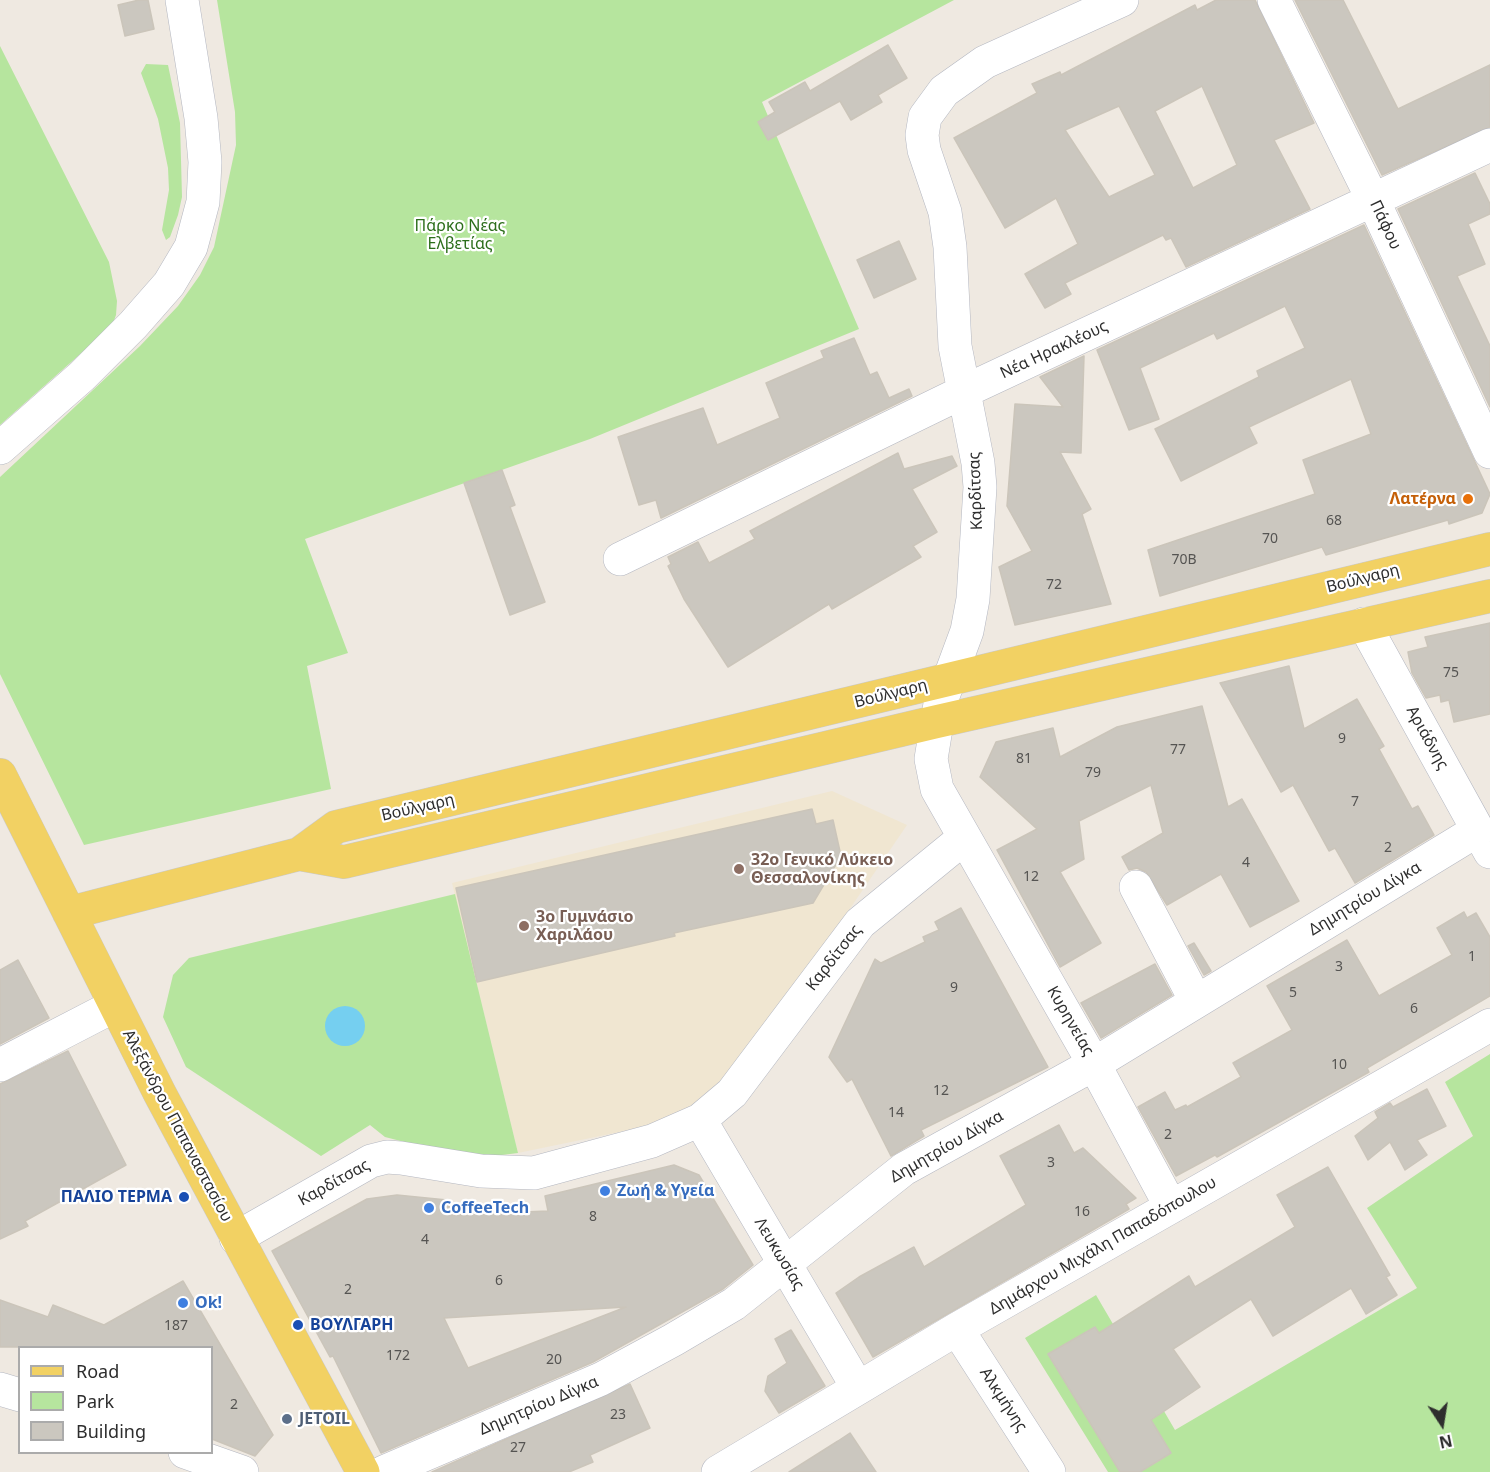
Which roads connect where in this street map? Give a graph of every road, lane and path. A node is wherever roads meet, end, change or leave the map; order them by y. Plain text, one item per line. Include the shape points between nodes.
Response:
1 (182, 0) edge
2 (1122, 0) edge
3 (1274, 0) edge
4 (1490, 145) edge
5 (1373, 200) junction
6 (965, 391) junction
7 (0, 448) edge
8 (1490, 452) edge
9 (1490, 549) edge
10 (621, 559) dead end
11 (1490, 596) edge
12 (1364, 624) junction
13 (948, 680) junction
14 (935, 722) junction
15 (0, 775) edge
16 (964, 838) junction
17 (1484, 841) edge
18 (299, 854) junction
19 (1136, 887) dead end
20 (69, 913) junction
21 (1196, 1001) junction
22 (114, 1006) junction
23 (1490, 1025) edge
24 (1094, 1064) junction
25 (0, 1065) edge
26 (700, 1120) junction
27 (1171, 1207) junction
28 (236, 1238) junction
29 (786, 1264) junction
30 (957, 1329) junction
31 (858, 1388) junction
32 (0, 1389) edge
33 (18, 1394) edge
34 (191, 1454) edge
35 (242, 1472) edge
36 (363, 1472) edge
37 (384, 1472) edge
38 (718, 1472) edge
39 (1049, 1472) edge

1 - 7 street via 205,162 203,202 191,246 169,284 133,325
2 - 6 street, Καρδίτσας via 978,66 944,91 925,117 924,150 945,212 955,346
3 - 5 street, Πάφου
4 - 5 street, Νέα Ηρακλέους
5 - 6 street, Νέα Ηρακλέους
5 - 8 street, Πάφου
6 - 10 street, Νέα Ηρακλέους
6 - 13 street, Καρδίτσας via 978,463 978,545 967,631
9 - 13 main road, Βούλγαρη
11 - 12 main road, Βούλγαρη
12 - 14 main road, Βούλγαρη
12 - 17 street, Αριάδνης
13 - 14 street, Καρδίτσας
13 - 18 main road, Βούλγαρη via 336,827
14 - 16 street, Καρδίτσας via 931,746 933,776
14 - 18 main road, Βούλγαρη via 344,862
15 - 20 main road, Αλεξάνδρου Παπαναστασίου
16 - 24 street, Κυρηνείας
16 - 26 street, Καρδίτσας via 860,923 732,1093
17 - 21 street, Δημητρίου Δίγκα
18 - 20 main road, Βούλγαρη
19 - 21 street
20 - 22 main road, Αλεξάνδρου Παπαναστασίου
21 - 24 street, Δημητρίου Δίγκα
22 - 25 street
22 - 28 main road, Αλεξάνδρου Παπαναστασίου
23 - 27 street, Δημάρχου Μιχάλη Παπαδόπουλου
24 - 27 street, Κυρηνείας
24 - 29 street, Δημητρίου Δίγκα via 904,1169
26 - 28 street, Καρδίτσας via 652,1141 534,1173 499,1173 401,1158 371,1161
26 - 29 street, Λευκωσίας
27 - 30 street, Δημάρχου Μιχάλη Παπαδόπουλου
28 - 36 main road, Αλεξάνδρου Παπαναστασίου
29 - 31 street, Λευκωσίας
29 - 37 street, Δημητρίου Δίγκα via 734,1304 601,1379
30 - 31 street, Δημάρχου Μιχάλη Παπαδόπουλου
30 - 39 street, Αλκμήνης
31 - 38 street, Δημάρχου Μιχάλη Παπαδόπουλου
32 - 33 street
34 - 35 street

